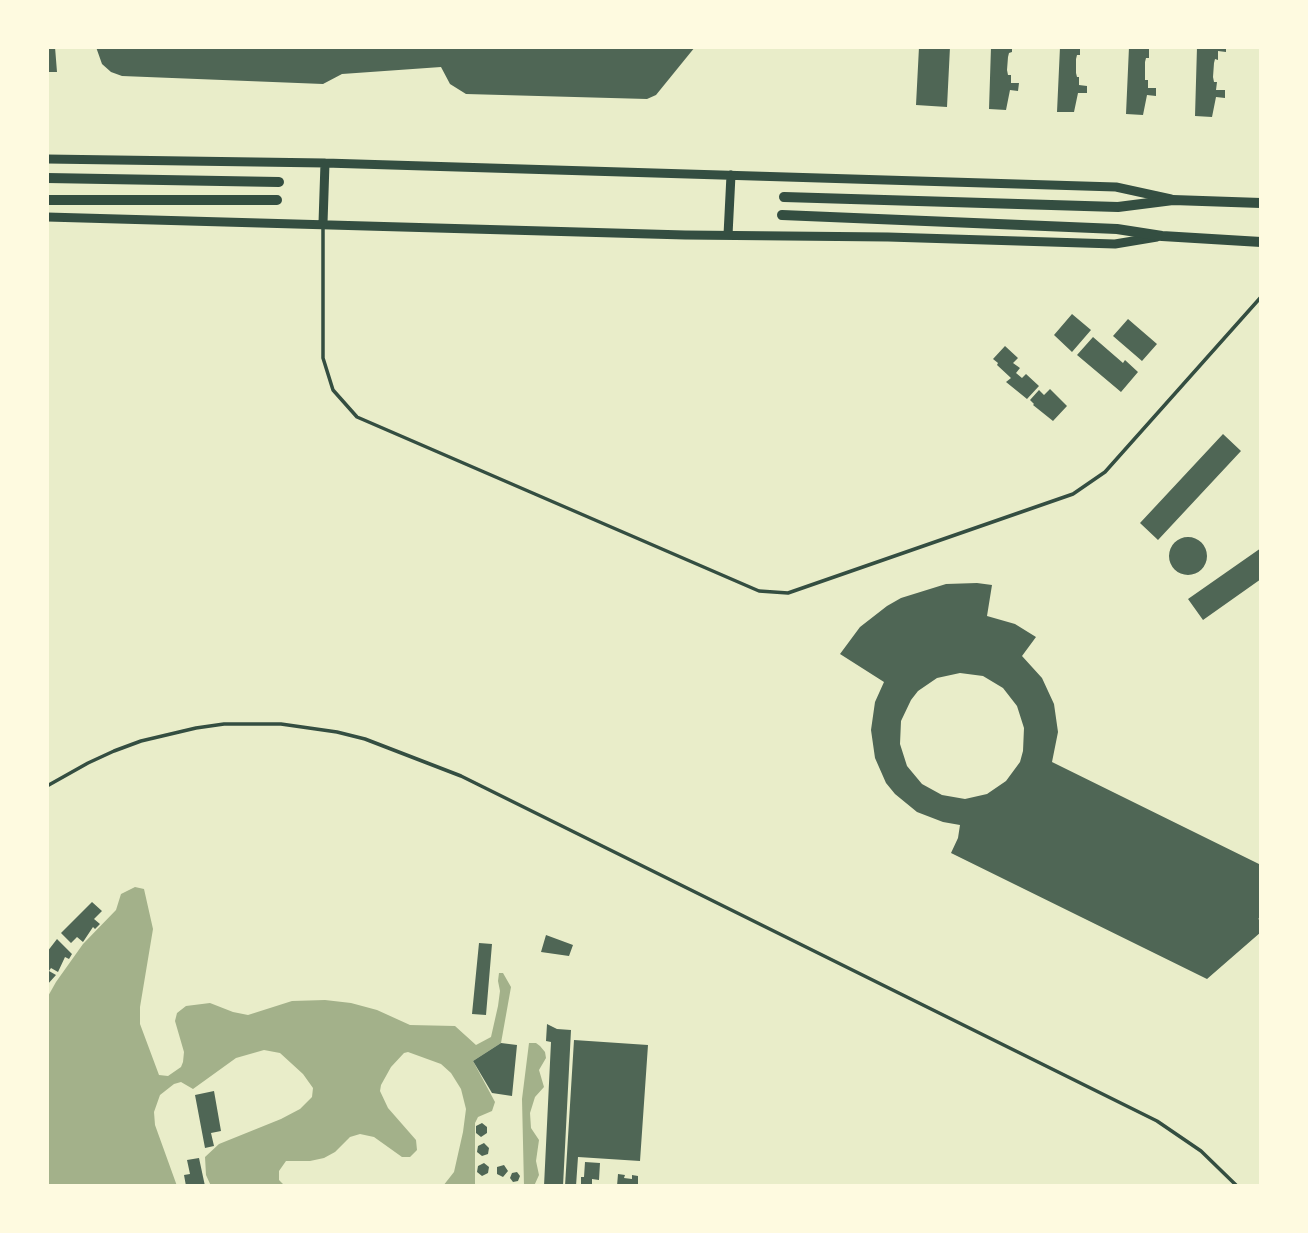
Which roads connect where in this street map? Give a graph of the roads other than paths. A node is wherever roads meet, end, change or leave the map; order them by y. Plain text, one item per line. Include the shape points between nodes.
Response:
1 (47, 159) edge
2 (325, 163) junction
3 (731, 175) junction
4 (47, 178) edge
5 (279, 181) dead end
6 (784, 197) dead end
7 (47, 200) edge
8 (277, 200) dead end
9 (1173, 200) junction
10 (1261, 203) edge
11 (782, 215) dead end
12 (47, 217) edge
13 (323, 223) junction
14 (728, 235) junction
15 (1163, 236) junction
16 (1261, 242) edge
17 (1261, 297) edge
18 (47, 786) edge
19 (1237, 1186) edge

1 - 2 street
2 - 3 street
2 - 13 street
3 - 9 street via 1116,187
3 - 14 street
4 - 5 main road
6 - 9 main road via 1118,207
7 - 8 main road
9 - 10 main road
11 - 15 main road via 1117,229
12 - 13 street
13 - 14 street
13 - 17 lane via 323,358 333,390 357,417 759,591 788,593 1073,494 1105,472
14 - 15 street via 1115,244
15 - 16 main road
18 - 19 lane via 114,751 196,728 281,724 365,739 461,776 1145,1114 1200,1151

